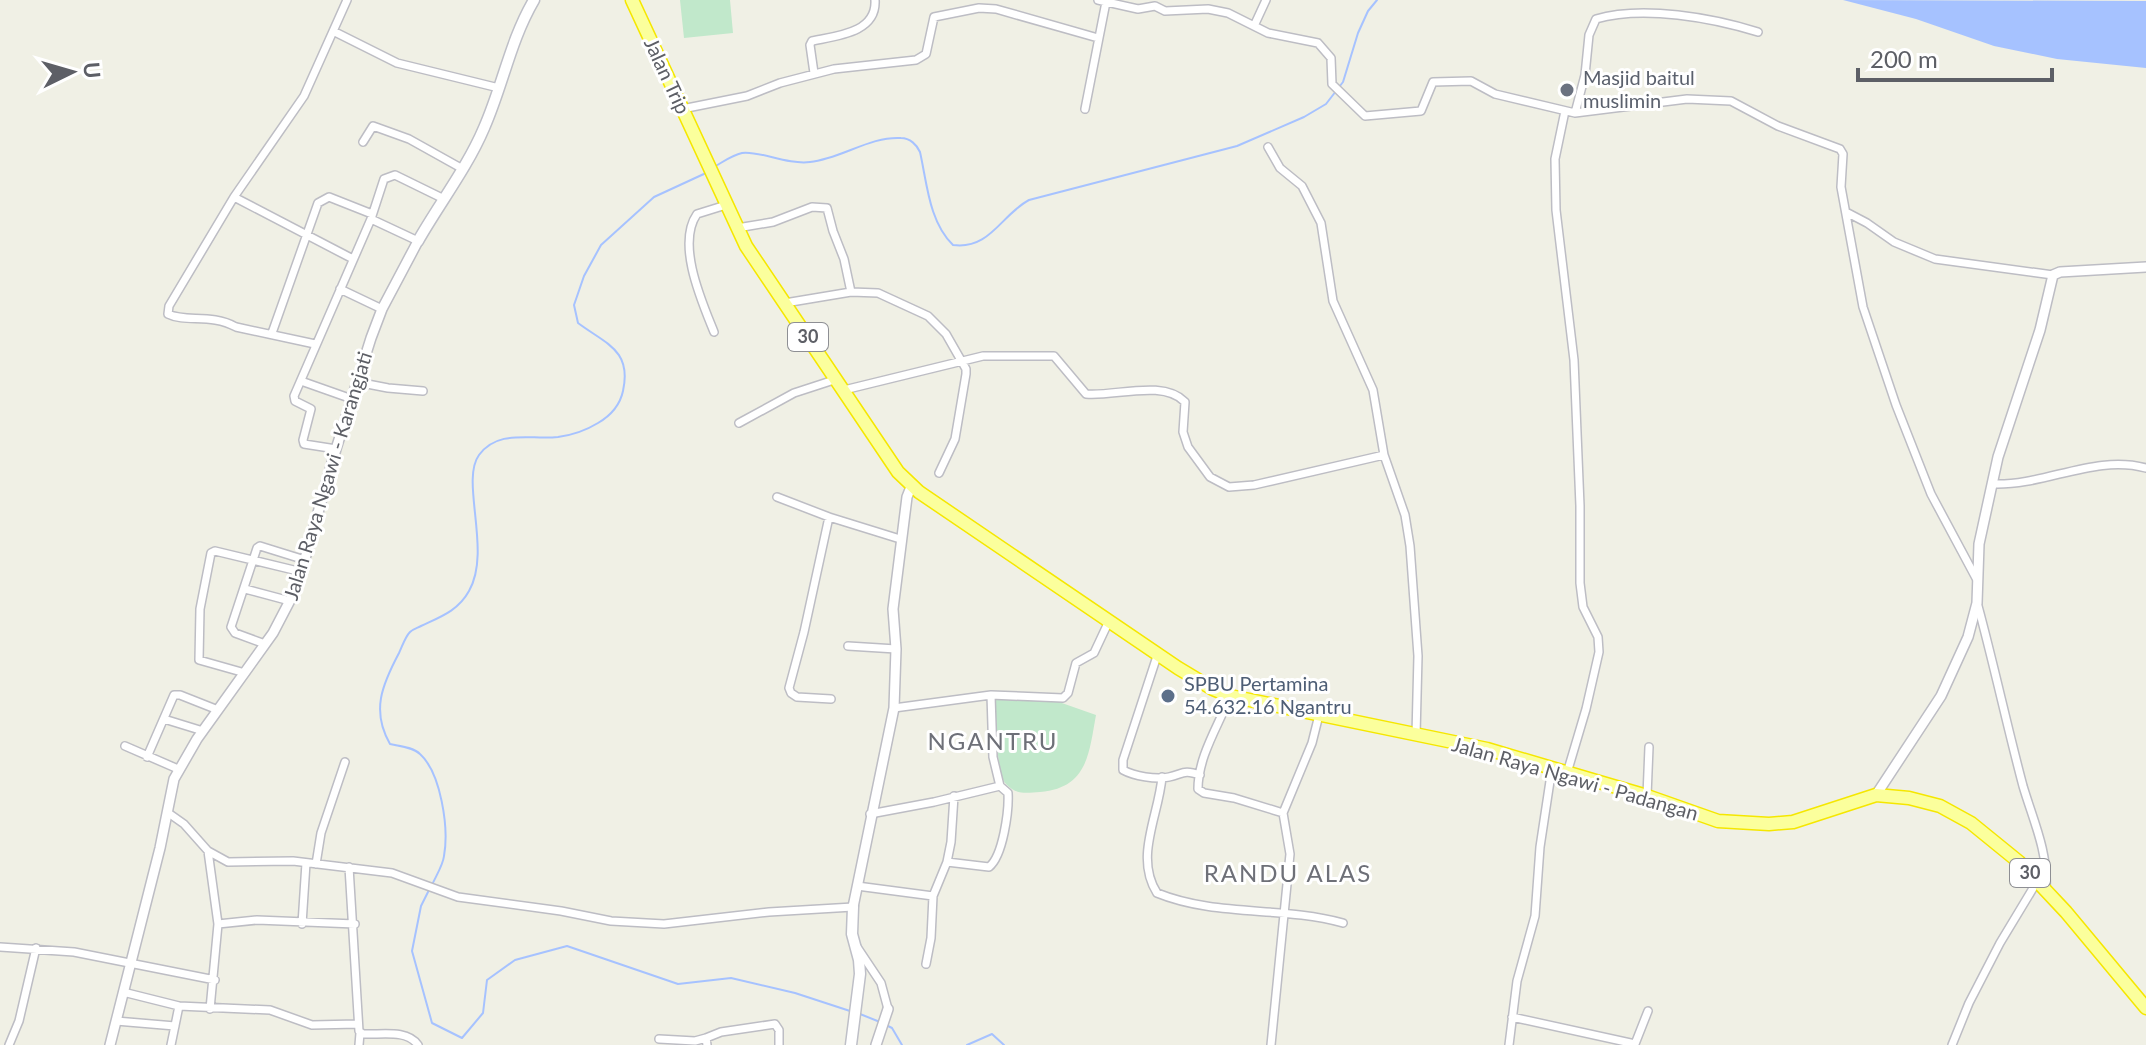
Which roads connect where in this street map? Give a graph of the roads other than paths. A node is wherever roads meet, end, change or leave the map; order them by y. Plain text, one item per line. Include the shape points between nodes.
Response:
1 (347, 0) edge
2 (534, 0) edge
3 (632, 0) edge
4 (875, 0) edge
5 (1266, 0) edge
6 (1102, 1) edge
7 (1254, 26) junction
8 (335, 32) junction
9 (1758, 32) dead end
10 (1098, 38) junction
11 (814, 73) junction
12 (499, 88) junction
13 (682, 109) junction
14 (1085, 109) dead end
15 (1565, 111) junction
16 (1575, 113) junction
17 (363, 142) dead end
18 (1268, 147) dead end
19 (461, 168) junction
20 (715, 182) joint
21 (234, 197) junction
22 (442, 198) junction
23 (726, 205) junction
24 (1846, 212) junction
25 (372, 216) junction
26 (737, 228) junction
27 (306, 235) junction
28 (418, 241) junction
29 (353, 259) junction
30 (2146, 267) edge
31 (2053, 275) junction
32 (340, 289) junction
33 (851, 292) junction
34 (785, 303) junction
35 (382, 309) junction
36 (714, 332) dead end
37 (272, 333) junction
38 (315, 344) junction
39 (961, 361) junction
40 (301, 381) junction
41 (357, 382) junction
42 (840, 384) junction
43 (423, 391) dead end
44 (352, 399) junction
45 (739, 423) dead end
46 (336, 449) junction
47 (1384, 455) junction
48 (2146, 468) edge
49 (939, 473) dead end
50 (1993, 484) junction
51 (911, 487) junction
52 (777, 497) dead end
53 (829, 517) junction
54 (900, 539) junction
55 (254, 560) junction
56 (305, 560) junction
57 (302, 572) junction
58 (1976, 578) junction
59 (245, 589) junction
60 (290, 601) junction
61 (1977, 603) junction
62 (1110, 621) junction
63 (265, 644) junction
64 (848, 646) dead end
65 (896, 649) junction
66 (1158, 653) junction
67 (245, 673) junction
68 (991, 695) junction
69 (1230, 696) junction
70 (831, 699) dead end
71 (894, 708) junction
72 (218, 710) junction
73 (1319, 715) junction
74 (164, 719) junction
75 (203, 731) junction
76 (1416, 735) junction
77 (125, 746) dead end
78 (1649, 747) dead end
79 (147, 757) junction
80 (345, 762) dead end
81 (1552, 768) junction
82 (178, 769) junction
83 (1567, 773) junction
84 (1200, 775) junction
85 (1162, 777) junction
86 (1000, 786) junction
87 (1876, 795) junction
88 (954, 796) junction
89 (1647, 796) junction
90 (167, 812) junction
91 (1283, 813) junction
92 (870, 814) junction
93 (208, 851) junction
94 (947, 862) junction
95 (306, 863) junction
96 (316, 864) junction
97 (349, 867) junction
98 (2042, 885) junction
99 (857, 886) junction
100 (933, 896) junction
101 (853, 907) junction
102 (1283, 912) junction
103 (1343, 923) dead end
104 (218, 924) junction
105 (302, 924) junction
106 (355, 924) junction
107 (0, 947) edge
108 (857, 947) junction
109 (36, 948) junction
110 (130, 963) junction
111 (926, 964) dead end
112 (215, 980) junction
113 (123, 992) junction
114 (179, 1006) junction
115 (2146, 1008) edge
116 (210, 1009) junction
117 (888, 1009) joint
118 (1648, 1011) dead end
119 (1512, 1017) junction
120 (116, 1021) junction
121 (175, 1026) junction
122 (359, 1028) junction
123 (659, 1039) dead end
124 (852, 1041) edge
125 (878, 1041) edge
126 (706, 1042) edge
127 (9, 1045) edge
128 (110, 1045) edge
129 (171, 1045) edge
130 (359, 1045) edge
131 (418, 1045) edge
132 (779, 1045) edge
133 (1271, 1045) edge
134 (1509, 1045) edge
135 (1952, 1045) edge

1 - 8 street
2 - 12 main road, Jalan Raya Ngawi - Karangjati via 513,40
3 - 13 highway, Jalan Trip / 30
4 - 11 street via 873,14 863,26 810,42
5 - 7 street
6 - 7 street via 1138,9 1208,9
6 - 10 street
7 - 15 street via 1321,45 1331,58 1332,84 1365,116 1419,112 1433,82 1468,80 1495,94
8 - 12 street via 397,63
8 - 21 street via 297,108
9 - 16 street via 1718,21 1641,13 1596,19
10 - 11 street via 979,8 934,17 921,58
10 - 14 street
11 - 13 street via 757,93
12 - 19 main road, Jalan Raya Ngawi - Karangjati via 477,145
13 - 20 highway, Jalan Trip / 30
15 - 16 street
15 - 83 street via 1555,159 1556,210 1574,360 1580,583 1599,652
16 - 24 street via 1687,99 1736,102 1778,126 1842,151
17 - 19 street via 373,126
18 - 47 street via 1280,168 1302,186 1321,223 1330,291 1373,390
19 - 22 main road, Jalan Raya Ngawi - Karangjati
20 - 23 highway, Jalan Raya Ngawi - Padangan / 30
21 - 27 street
21 - 37 street via 168,314
22 - 25 street via 392,175 384,179
22 - 28 main road, Jalan Raya Ngawi - Karangjati
23 - 26 highway, Jalan Raya Ngawi - Padangan / 30
23 - 36 street via 697,214 691,228 692,268
24 - 31 street via 1894,242 1935,259
24 - 58 street via 1863,307 1896,405 1931,494
25 - 27 street via 329,197 318,203
25 - 28 street
25 - 29 street
26 - 33 street via 812,207 827,208
26 - 34 highway, Jalan Raya Ngawi - Padangan / 30
27 - 29 street
27 - 37 street
28 - 35 street, Jalan Raya Ngawi - Karangjati
29 - 32 street
30 - 31 street
31 - 50 street
32 - 35 street
32 - 38 street
33 - 34 street
33 - 39 street via 878,293 928,316
34 - 42 highway, Jalan Raya Ngawi - Padangan / 30
35 - 41 street, Jalan Raya Ngawi - Karangjati
37 - 38 street
38 - 40 street
39 - 42 street
39 - 47 street via 998,354 1054,356 1086,394 1140,390 1178,396 1185,402 1188,447 1210,477 1229,487
39 - 49 street via 966,374 955,439
40 - 44 street
40 - 46 street via 294,400 311,411 303,442
41 - 43 street
41 - 44 street, Jalan Raya Ngawi - Karangjati
42 - 45 street via 794,393
42 - 51 highway, Jalan Raya Ngawi - Padangan / 30
44 - 46 street, Jalan Raya Ngawi - Karangjati
46 - 56 street, Jalan Raya Ngawi - Karangjati
47 - 76 street via 1410,546 1419,667
48 - 50 street via 2083,467 2034,481
50 - 58 street
51 - 54 street
51 - 62 highway, Jalan Raya Ngawi - Padangan / 30
52 - 53 street
53 - 54 street
53 - 70 street via 789,688 797,697
54 - 65 street via 893,609
55 - 56 street via 260,546
55 - 57 street
55 - 59 street
55 - 67 street via 213,552 200,609 199,660
56 - 57 street, Jalan Raya Ngawi - Karangjati
57 - 60 street, Jalan Raya Ngawi - Karangjati
58 - 61 street
59 - 60 street
59 - 63 street via 232,630
60 - 63 street, Jalan Raya Ngawi - Karangjati
61 - 87 street via 1953,675
61 - 98 street via 2043,849 2047,868
62 - 66 highway, Jalan Raya Ngawi - Padangan / 30
62 - 68 street via 1094,653 1076,663 1064,697
63 - 67 street, Jalan Raya Ngawi - Karangjati
64 - 65 street
65 - 71 street
66 - 69 highway, Jalan Raya Ngawi - Padangan / 30
66 - 85 street via 1122,766 1130,774
67 - 72 street, Jalan Raya Ngawi - Karangjati
68 - 71 street
68 - 86 street via 993,757
69 - 73 highway, Jalan Raya Ngawi - Padangan / 30
69 - 84 street
71 - 92 street
72 - 74 street via 176,695
72 - 75 street, Jalan Raya Ngawi - Karangjati
73 - 76 highway, Jalan Raya Ngawi - Padangan / 30
73 - 91 street
74 - 75 street
74 - 79 street
75 - 82 street, Jalan Raya Ngawi - Karangjati
76 - 81 highway, Jalan Raya Ngawi - Padangan / 30
77 - 79 street
78 - 89 street
79 - 82 street
80 - 96 street
81 - 83 highway, Jalan Raya Ngawi - Padangan / 30
81 - 119 street via 1535,916
82 - 90 street, Jalan Raya Ngawi - Karangjati
83 - 89 highway, Jalan Raya Ngawi - Padangan / 30
84 - 85 street via 1183,771
84 - 91 street via 1201,792
85 - 102 street via 1148,839 1154,890 1214,906
86 - 88 street
86 - 94 street via 1009,802 994,865
87 - 89 highway, Jalan Raya Ngawi - Padangan / 30 via 1793,822 1769,824 1718,821
87 - 98 highway, Jalan Raya Ngawi - Padangan / 30 via 1909,798 1955,813 1994,839
88 - 92 street
88 - 94 street
90 - 93 street
90 - 110 street, Jalan Raya Ngawi - Karangjati
91 - 102 street via 1290,854
92 - 99 street
93 - 95 street via 234,863
93 - 104 street
94 - 100 street
95 - 96 street
95 - 105 street
96 - 97 street
97 - 101 street via 392,873 458,897 636,923
97 - 106 street
98 - 115 highway, Jalan Raya Ngawi - Padangan / 30
98 - 135 street via 2000,943
99 - 100 street
99 - 101 street
100 - 111 street
101 - 108 main road
102 - 103 street
102 - 133 street
104 - 105 street
104 - 112 street
105 - 106 street
106 - 122 street
107 - 109 street
108 - 117 street via 881,983
108 - 124 main road via 860,983
109 - 110 street
109 - 127 street
110 - 112 street
110 - 113 street, Jalan Raya Ngawi - Karangjati
112 - 116 street
113 - 114 street
113 - 120 street, Jalan Raya Ngawi - Karangjati
114 - 116 street
114 - 121 street
116 - 122 street via 270,1010 312,1025
117 - 125 street
118 - 119 street via 1635,1044
119 - 134 street
120 - 121 street
120 - 128 street, Jalan Raya Ngawi - Karangjati
121 - 129 street
122 - 130 street
122 - 131 street via 406,1035
123 - 126 street
126 - 132 street via 721,1032 775,1024

